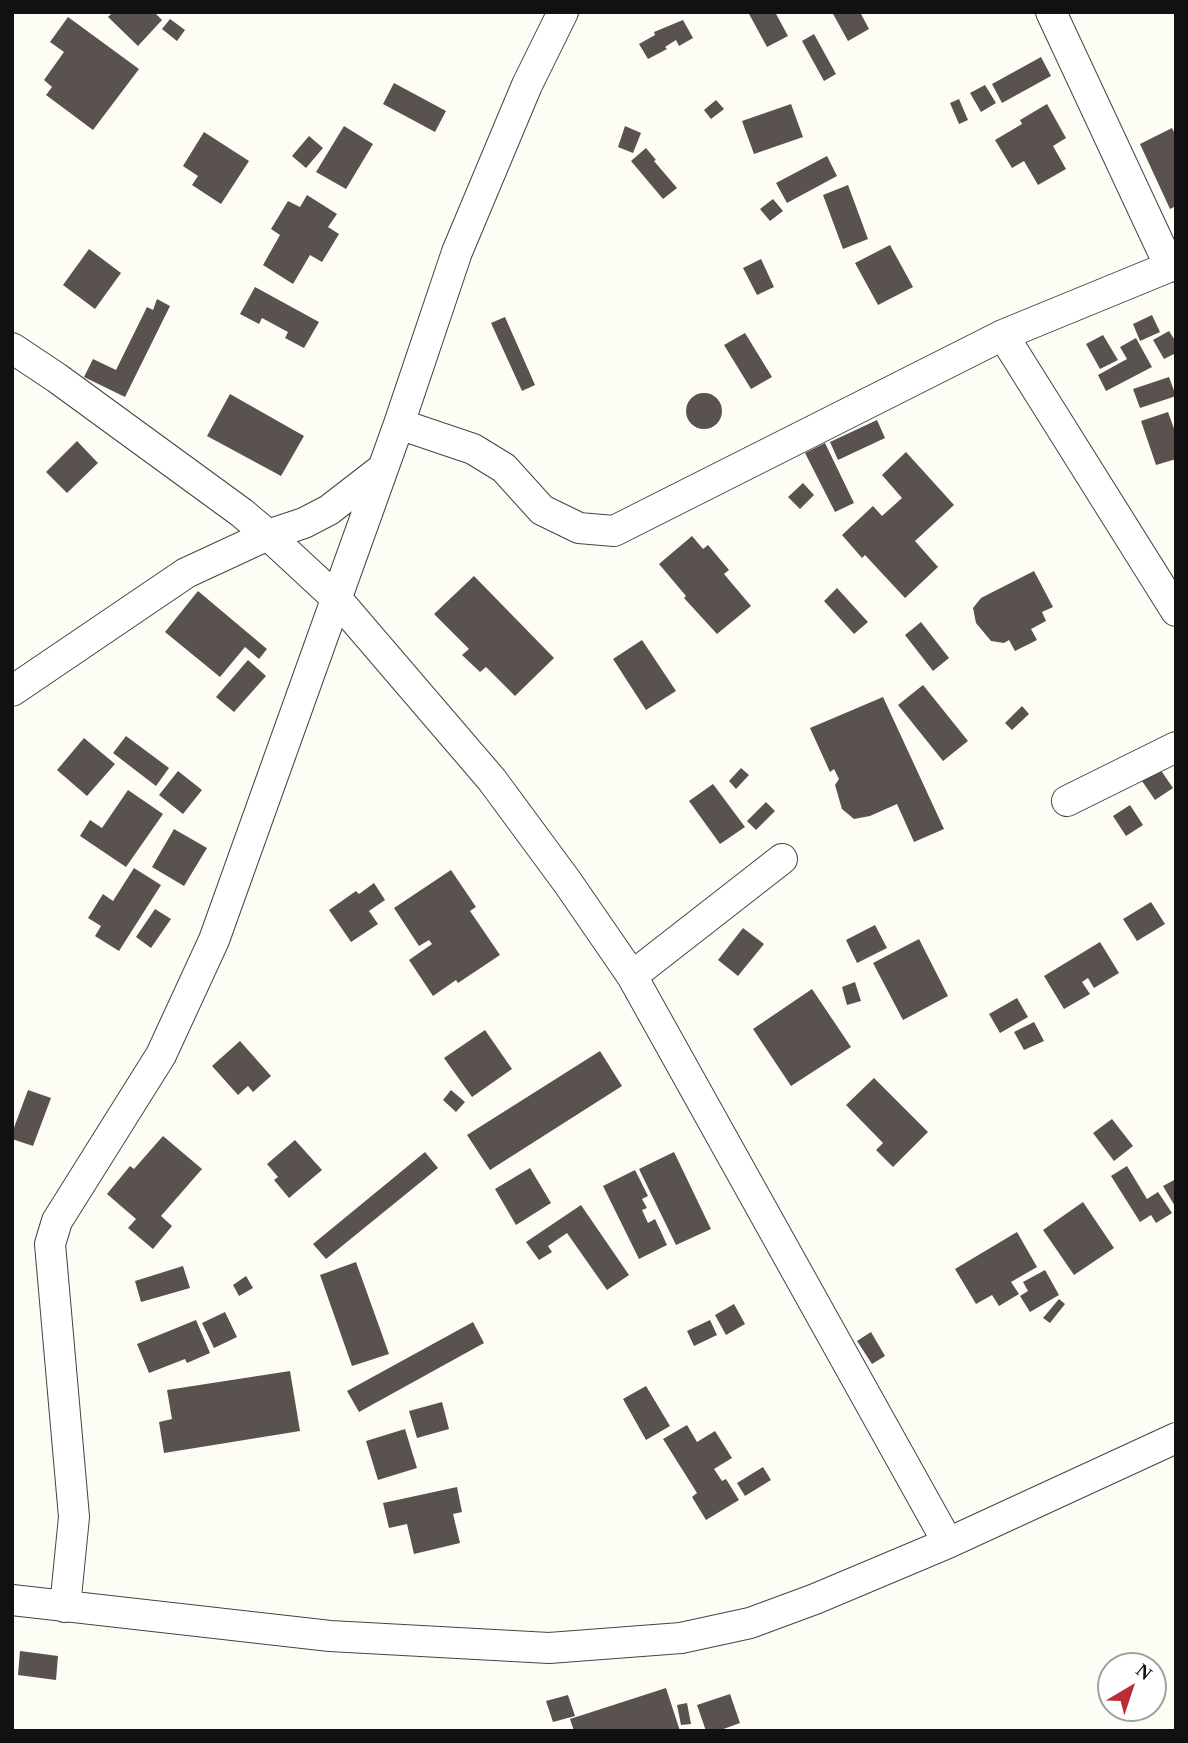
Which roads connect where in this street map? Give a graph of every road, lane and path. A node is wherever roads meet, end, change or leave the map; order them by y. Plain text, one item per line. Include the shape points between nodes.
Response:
1 (563, 12) edge
2 (1051, 12) edge
3 (1173, 265) edge
4 (1003, 335) junction
5 (12, 348) edge
6 (399, 424) junction
7 (383, 469) junction
8 (268, 535) junction
9 (336, 598) junction
10 (1176, 611) edge
11 (12, 691) edge
12 (1176, 747) edge
13 (1067, 801) dead end
14 (782, 859) dead end
15 (632, 976) junction
16 (1176, 1438) edge
17 (948, 1543) junction
18 (12, 1600) edge
19 (65, 1607) junction

1 - 6 street via 457,252
2 - 3 street
3 - 4 street
4 - 6 street via 614,531 579,528 554,516 542,510 504,468 473,449
4 - 10 street
5 - 8 street
6 - 7 street
7 - 8 street via 329,510
7 - 9 street
8 - 9 street
8 - 11 street via 186,573
9 - 15 street via 492,780
9 - 19 street via 214,940 161,1055 57,1221 51,1244 74,1517
12 - 13 street
14 - 15 street
15 - 17 street
16 - 17 street
17 - 19 street via 750,1623 681,1638 549,1648 330,1636
18 - 19 street

